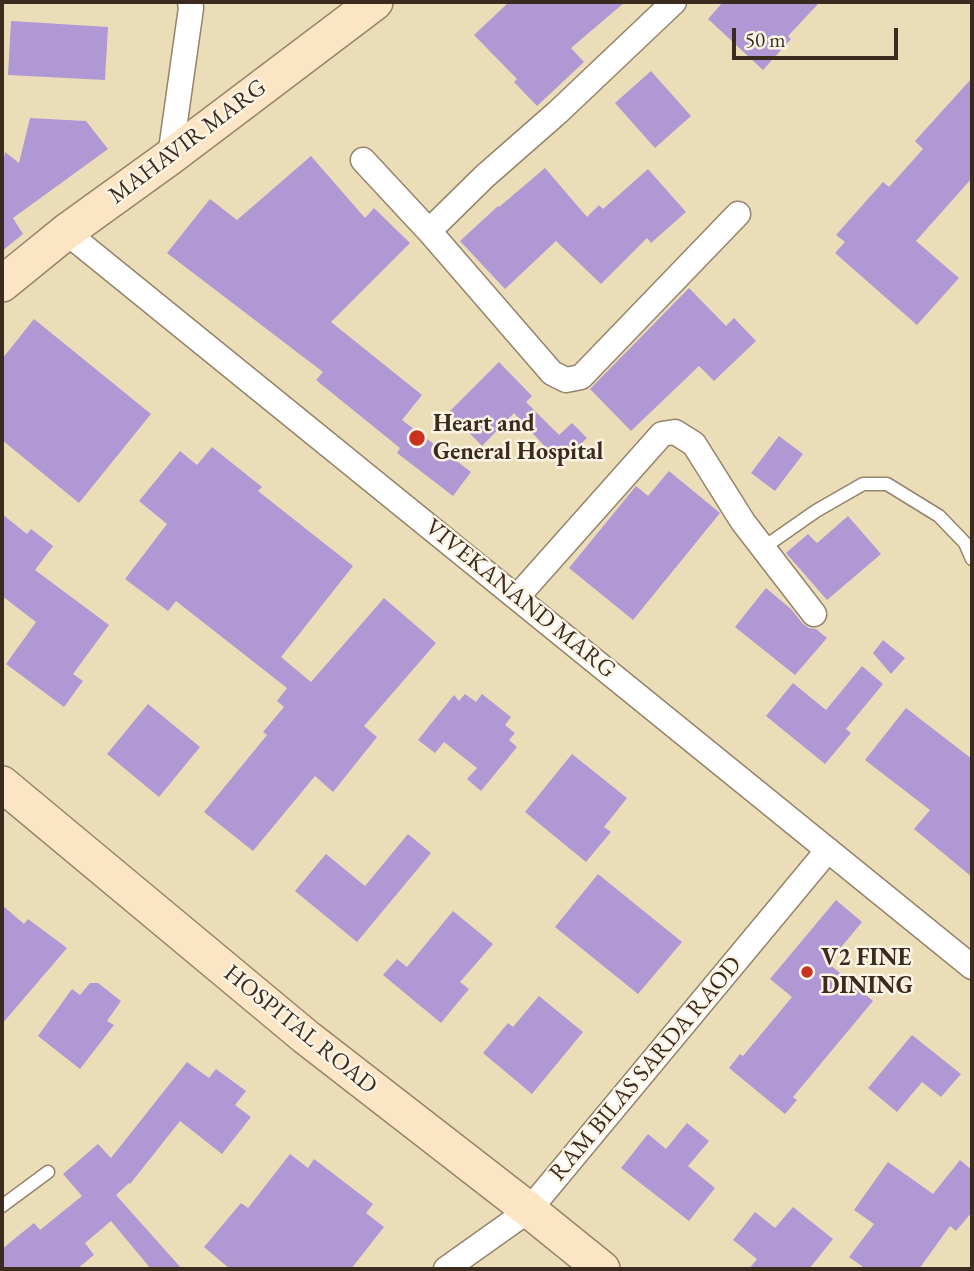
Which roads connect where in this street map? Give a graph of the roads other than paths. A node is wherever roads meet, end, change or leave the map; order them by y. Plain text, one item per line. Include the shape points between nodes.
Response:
1 (190, 2) edge
2 (674, 2) edge
3 (363, 5) edge
4 (170, 158) junction
5 (363, 160) dead end
6 (738, 214) dead end
7 (429, 231) junction
8 (66, 232) junction
9 (2, 284) edge
10 (763, 548) junction
11 (972, 559) edge
12 (517, 597) junction
13 (814, 614) dead end
14 (2, 784) edge
15 (828, 850) junction
16 (972, 967) edge
17 (48, 1172) dead end
18 (2, 1206) edge
19 (528, 1210) junction
20 (446, 1269) edge
21 (602, 1269) edge

1 - 4 street
2 - 7 street
3 - 4 street, MAHAVIR MARG
4 - 8 street, MAHAVIR MARG
5 - 7 street
6 - 7 street via 581,377 566,380 552,373
8 - 9 street, MAHAVIR MARG
8 - 12 street, VIVEKANAND MARG
10 - 11 lane via 863,484 887,484 939,516 965,543
10 - 12 street via 694,444 676,432 662,434
10 - 13 street
12 - 15 street, VIVEKANAND MARG
14 - 19 street, HOSPITAL ROAD via 306,1037
15 - 16 street, VIVEKANAND MARG
15 - 19 street, RAM BILAS SARDA RAOD
17 - 18 lane
19 - 20 street, RAM BILAS SARDA RAOD
19 - 21 street, HOSPITAL ROAD

